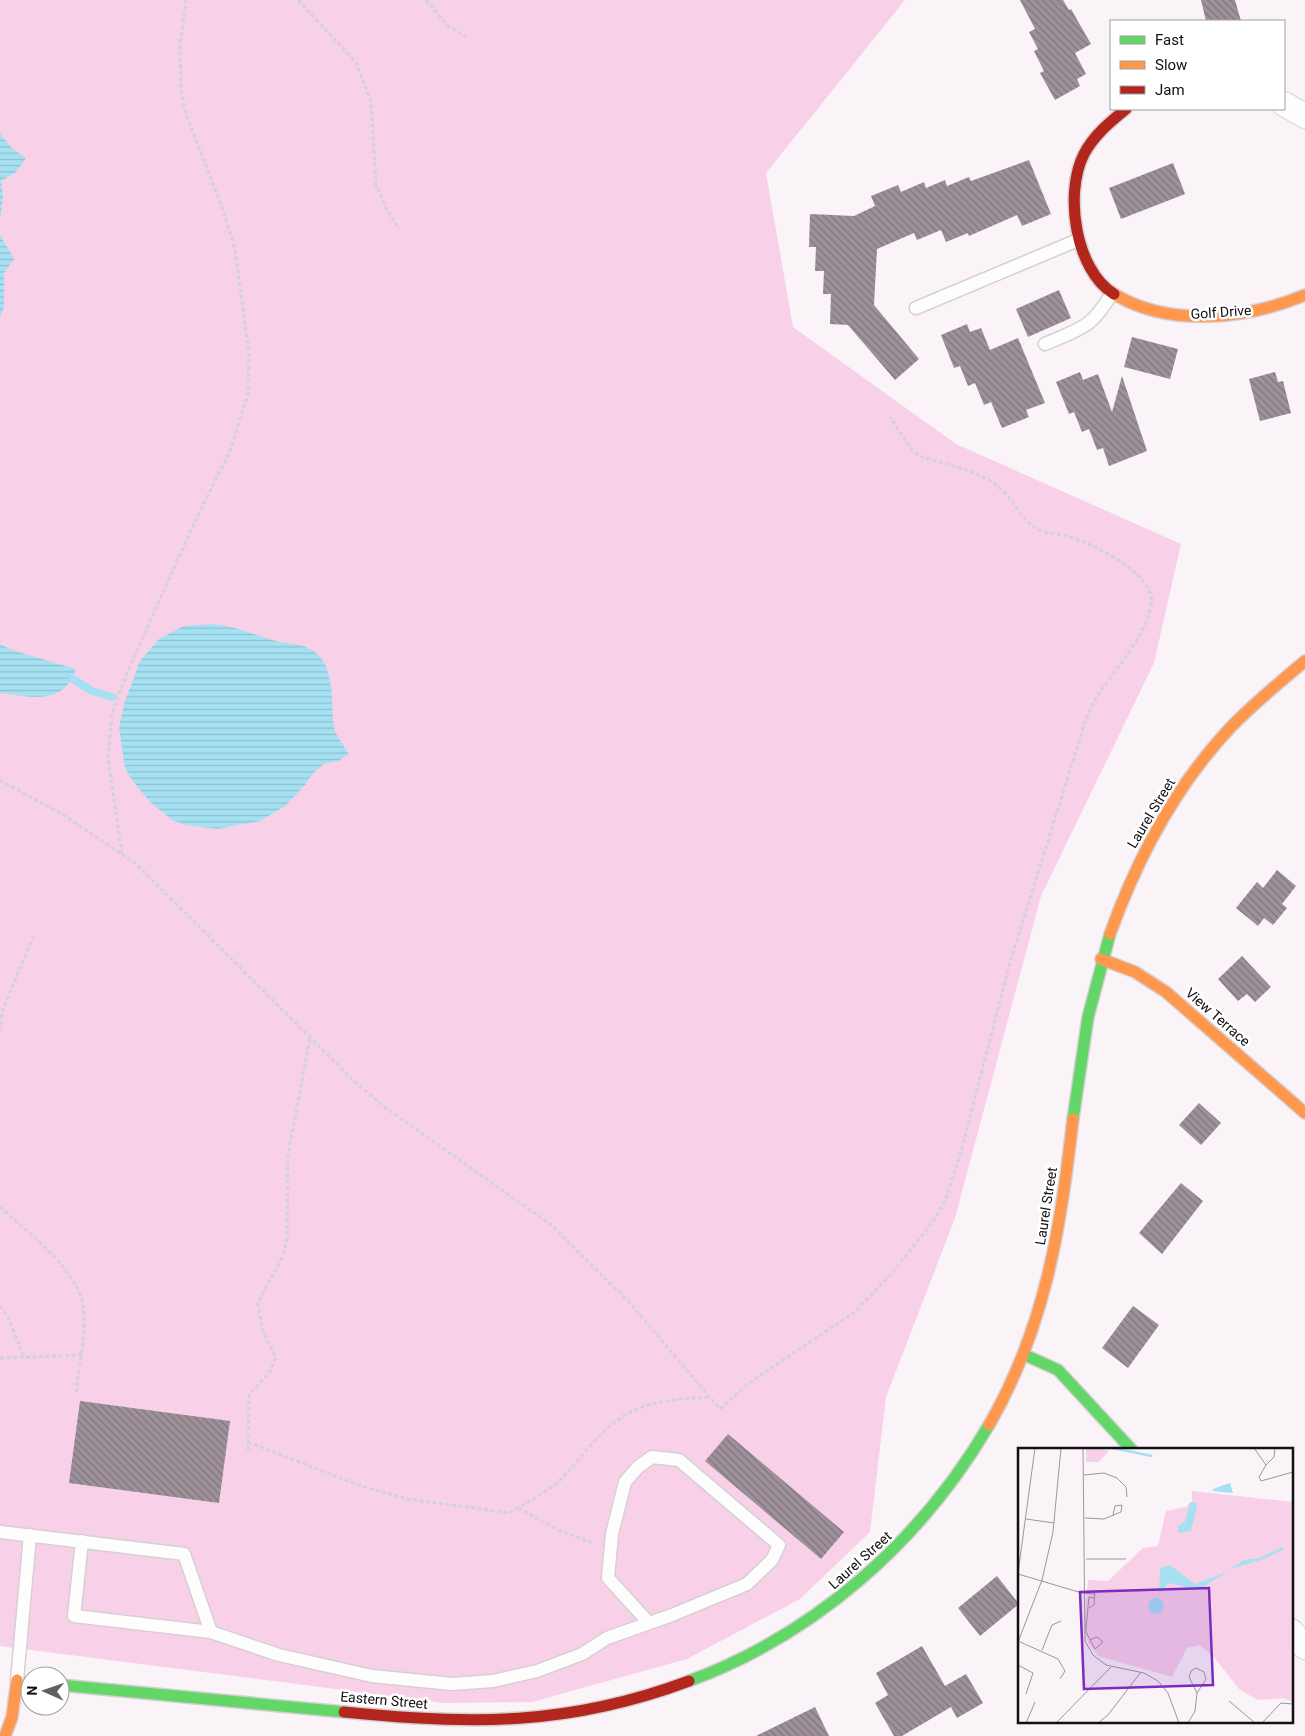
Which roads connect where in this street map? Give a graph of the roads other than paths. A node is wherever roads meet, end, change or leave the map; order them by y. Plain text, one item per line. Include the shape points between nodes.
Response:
1 (1285, 105) edge
2 (1125, 110) edge
3 (1305, 116) edge
4 (1078, 240) junction
5 (1112, 293) junction
6 (1305, 295) edge
7 (916, 308) dead end
8 (1045, 344) dead end
9 (1305, 661) edge
10 (1101, 959) junction
11 (1305, 1113) edge
12 (1025, 1355) junction
13 (1130, 1448) edge
14 (0, 1532) edge
15 (30, 1535) junction
16 (82, 1541) junction
17 (649, 1623) junction
18 (211, 1632) junction
19 (1292, 1632) edge
20 (1305, 1647) edge
21 (702, 1678) joint
22 (13, 1680) junction
23 (20, 1681) edge
24 (70, 1685) edge
25 (5, 1736) edge

1 - 3 street
2 - 4 street, Golf Drive via 1100,131 1080,162 1074,212
4 - 5 street, Golf Drive via 1092,271
4 - 7 lane
5 - 6 street, Golf Drive via 1142,308 1191,316 1238,314 1289,303
5 - 8 lane via 1099,316 1088,325
9 - 10 street, Laurel Street via 1269,690 1223,736 1182,789 1133,874
10 - 11 street, View Terrace via 1135,972 1166,992
10 - 12 street, Laurel Street via 1088,1016 1054,1250 1042,1303
12 - 13 street via 1058,1370
12 - 21 street, Laurel Street via 993,1419 962,1469 886,1560 808,1622 770,1646
14 - 15 lane
15 - 16 lane
15 - 22 lane
16 - 18 lane via 184,1554
16 - 18 lane via 74,1616
17 - 17 lane via 747,1584 772,1560 779,1545 679,1460 652,1457 638,1466 625,1482 612,1534 608,1578
17 - 18 lane via 607,1638 582,1654 538,1671 493,1681 452,1684 363,1674 279,1655
19 - 20 street
21 - 24 street, Eastern Street via 619,1704 579,1712 475,1722
22 - 23 street
22 - 25 street via 12,1717

